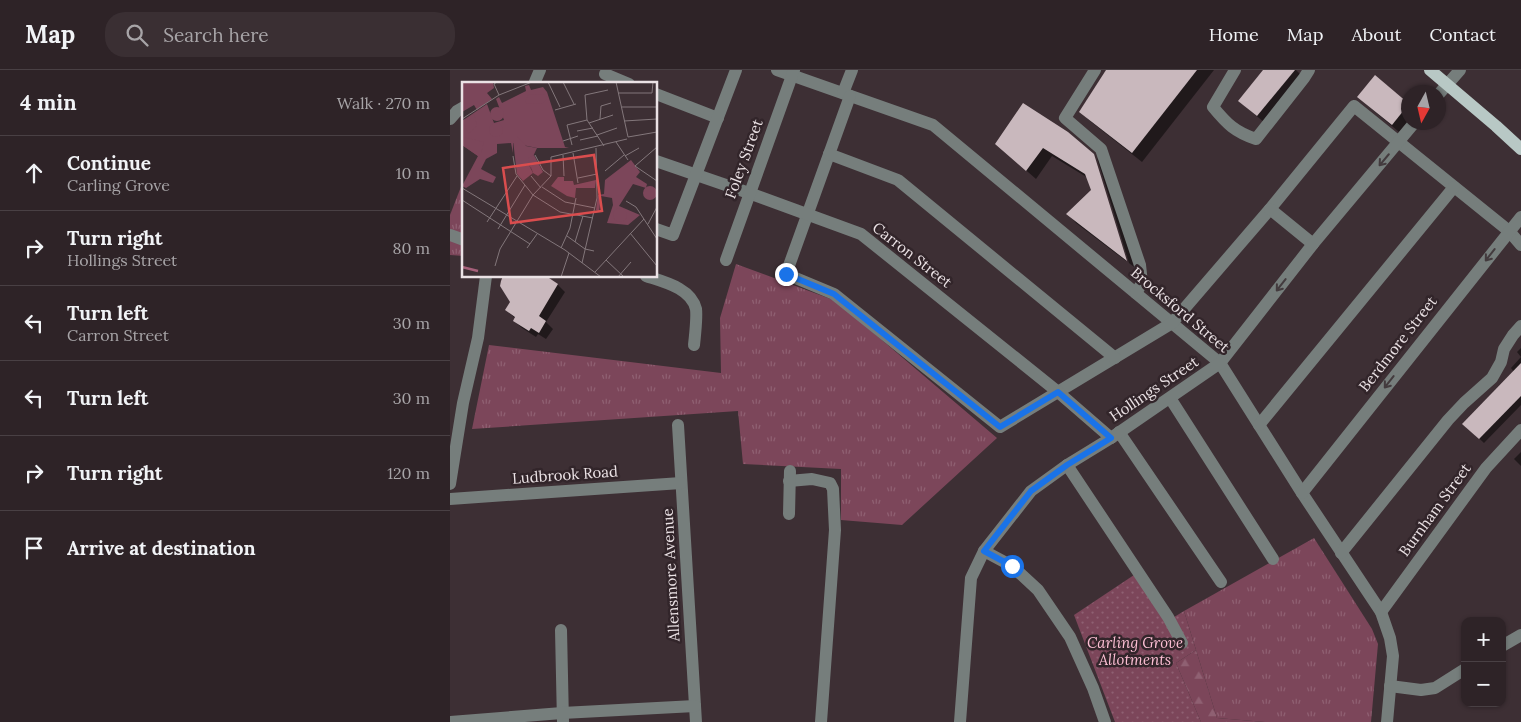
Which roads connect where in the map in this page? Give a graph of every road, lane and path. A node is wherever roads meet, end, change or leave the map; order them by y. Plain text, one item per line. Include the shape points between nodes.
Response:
1 (540, 70) edge
2 (736, 70) edge
3 (777, 70) edge
4 (852, 70) edge
5 (1095, 70) edge
6 (1235, 70) edge
7 (1309, 70) edge
8 (1430, 70) edge
9 (1460, 70) edge
10 (793, 73) edge
11 (604, 76) edge
12 (535, 82) edge
13 (623, 82) edge
14 (1447, 85) junction
15 (658, 95) edge
16 (846, 95) junction
17 (462, 108) edge
18 (718, 118) junction
19 (450, 120) edge
20 (1409, 130) edge
21 (1399, 142) junction
22 (1521, 149) edge
23 (829, 154) junction
24 (658, 162) edge
25 (697, 175) junction
26 (1454, 187) junction
27 (749, 193) junction
28 (1270, 209) junction
29 (807, 214) junction
30 (1521, 217) edge
31 (658, 230) edge
32 (1508, 231) junction
33 (450, 235) edge
34 (462, 239) edge
35 (1313, 244) junction
36 (1521, 245) edge
37 (726, 260) dead end
38 (486, 278) edge
39 (652, 278) edge
40 (1136, 293) junction
41 (1172, 323) junction
42 (1521, 326) edge
43 (694, 344) dead end
44 (1115, 358) junction
45 (1220, 363) junction
46 (1058, 392) junction
47 (1170, 398) junction
48 (678, 425) dead end
49 (1258, 425) junction
50 (1521, 430) edge
51 (1115, 435) junction
52 (1067, 465) junction
53 (681, 483) junction
54 (450, 484) edge
55 (1302, 493) junction
56 (450, 499) edge
57 (789, 514) dead end
58 (984, 551) junction
59 (1342, 553) junction
60 (1273, 559) dead end
61 (1221, 582) dead end
62 (1381, 612) junction
63 (561, 630) dead end
64 (1521, 634) edge
65 (1182, 643) dead end
66 (1506, 643) edge
67 (1461, 672) edge
68 (1390, 686) junction
69 (695, 706) junction
70 (563, 717) edge
71 (450, 722) edge
72 (696, 722) edge
73 (821, 722) edge
74 (960, 722) edge
75 (1105, 722) edge
76 (1387, 722) edge

1 - 12 street
2 - 18 street
3 - 10 street, Brocksford Street
4 - 16 street
5 - 40 street via 1065,118 1101,148 1140,265 1142,283
6 - 7 street via 1213,107 1241,134 1256,139
8 - 14 main road
9 - 14 street
10 - 16 street, Brocksford Street
10 - 27 street, Foley Street
11 - 13 street
14 - 22 main road
15 - 18 street
16 - 23 street
16 - 40 street, Brocksford Street via 932,125
17 - 19 street
18 - 25 street
20 - 21 street, Hollings Street
21 - 26 street
21 - 28 street via 1354,106
21 -> 35 street, Hollings Street
23 - 29 street
23 - 44 street via 898,180
24 - 25 street, Carron Street
25 - 27 street, Carron Street
25 - 31 street via 673,235
26 - 32 street
26 - 49 street
27 - 29 street, Carron Street
27 - 37 street, Foley Street
28 - 35 street
28 - 41 street
29 - 46 street, Carron Street via 861,234
29 - 46 street via 786,274 834,294 1000,427
30 - 32 street, Berdmore Street
32 - 36 street
32 -> 55 street, Berdmore Street
33 - 34 street
35 -> 45 street, Hollings Street
38 - 54 street via 478,338
39 - 43 street via 688,294 696,309
40 - 41 street, Brocksford Street
41 - 44 street
41 - 45 street, Brocksford Street
42 - 59 street via 1504,349 1492,378 1464,402
44 - 46 street
45 - 47 street, Hollings Street
45 - 49 street, Brocksford Street
46 - 51 street, Carron Street
47 - 51 street, Hollings Street
47 - 60 street
48 - 53 street, Allensmore Avenue
49 - 55 street, Brocksford Street
50 - 62 street, Burnham Street via 1486,468
51 - 52 street, Hollings Street
51 - 61 street, Carron Street
52 - 58 street, Hollings Street via 1031,491
52 - 65 street
53 - 56 street, Ludbrook Road
53 - 69 street, Allensmore Avenue
55 - 59 street, Brocksford Street
57 - 73 street via 790,476 830,483 835,530
58 - 74 street, Hollings Street via 971,578
58 - 75 street via 1012,566 1038,590 1070,637
59 - 62 street, Brocksford Street
62 - 68 street, Brocksford Street via 1393,656
63 - 70 street
64 - 66 street
67 - 68 street via 1436,688 1421,690
68 - 76 street, Brocksford Street
69 - 70 street
69 - 72 street, Allensmore Avenue
70 - 71 street

